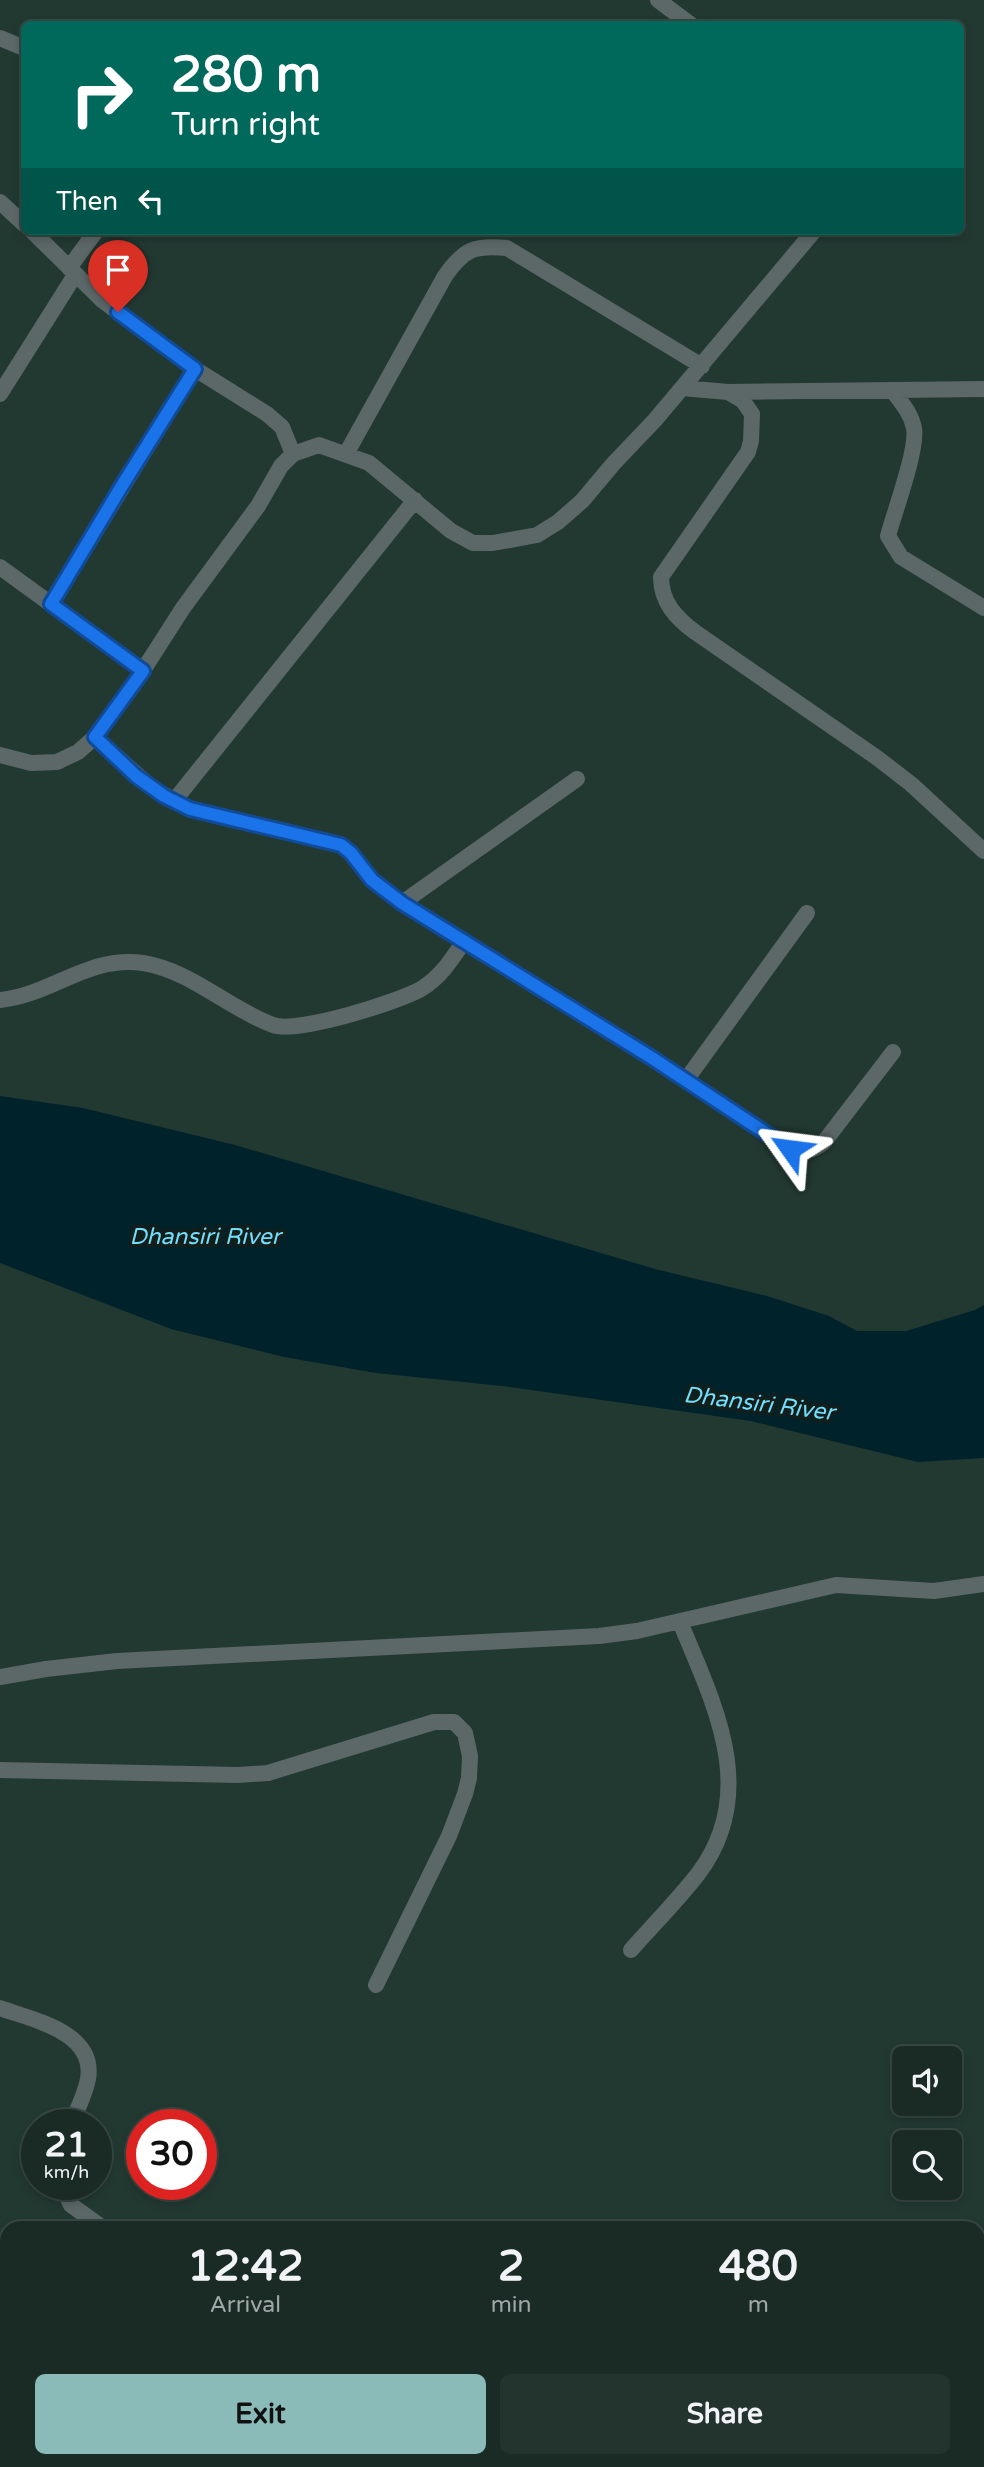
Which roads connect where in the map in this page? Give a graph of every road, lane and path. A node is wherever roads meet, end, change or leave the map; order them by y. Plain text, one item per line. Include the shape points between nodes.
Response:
1 (658, 0) edge
2 (686, 21) edge
3 (0, 38) edge
4 (21, 47) edge
5 (0, 202) edge
6 (21, 221) edge
7 (36, 235) edge
8 (94, 235) edge
9 (811, 235) edge
10 (72, 271) junction
11 (702, 366) junction
12 (195, 369) junction
13 (682, 388) junction
14 (892, 390) junction
15 (984, 390) edge
16 (728, 392) junction
17 (0, 394) edge
18 (293, 454) junction
19 (346, 454) junction
20 (415, 500) junction
21 (0, 567) edge
22 (51, 604) junction
23 (984, 608) edge
24 (143, 671) junction
25 (95, 737) junction
26 (0, 755) edge
27 (577, 779) dead end
28 (174, 801) junction
29 (984, 851) edge
30 (402, 903) junction
31 (807, 913) dead end
32 (464, 941) junction
33 (0, 1000) edge
34 (893, 1052) dead end
35 (686, 1080) junction
36 (984, 1584) edge
37 (680, 1622) junction
38 (0, 1676) edge
39 (0, 1770) edge
40 (631, 1951) dead end
41 (376, 1985) dead end
42 (0, 2008) edge
43 (77, 2109) edge
44 (69, 2200) edge
45 (93, 2221) edge

1 - 2 street
3 - 4 street
5 - 6 street
7 - 10 street
8 - 10 street
9 - 11 street
10 - 12 street via 102,300
10 - 17 street
11 - 13 street
11 - 19 street via 507,248 473,249 458,258 445,276
12 - 18 street via 282,427
12 - 22 street
13 - 16 street
13 - 20 street via 582,501 537,535 473,543
14 - 15 street
14 - 16 street
14 - 23 street via 906,408 914,430 909,466 888,536 901,556
16 - 29 street via 743,401 752,414 751,441 731,478 661,577 672,612 876,757
18 - 19 street via 319,445
18 - 24 street
19 - 20 street via 369,463
20 - 28 street
21 - 22 street
22 - 24 street
24 - 25 street
25 - 26 street via 57,762 31,763
25 - 28 street via 136,776
27 - 30 street
28 - 30 street via 190,809 341,845 372,880
30 - 32 street
31 - 35 street
32 - 33 street via 444,971 421,989 306,1026 275,1026 185,976 142,963 114,962 89,968 39,992
32 - 35 street
34 - 35 street via 824,1142 803,1152 780,1144
36 - 37 street via 934,1591 836,1584
37 - 38 street via 599,1636 117,1661
37 - 40 street via 719,1720 729,1781 727,1812 699,1872
39 - 41 street via 268,1773 434,1722 454,1722 465,1733 470,1756 465,1794
42 - 43 street via 60,2031 78,2043 87,2056 89,2078
44 - 45 street

